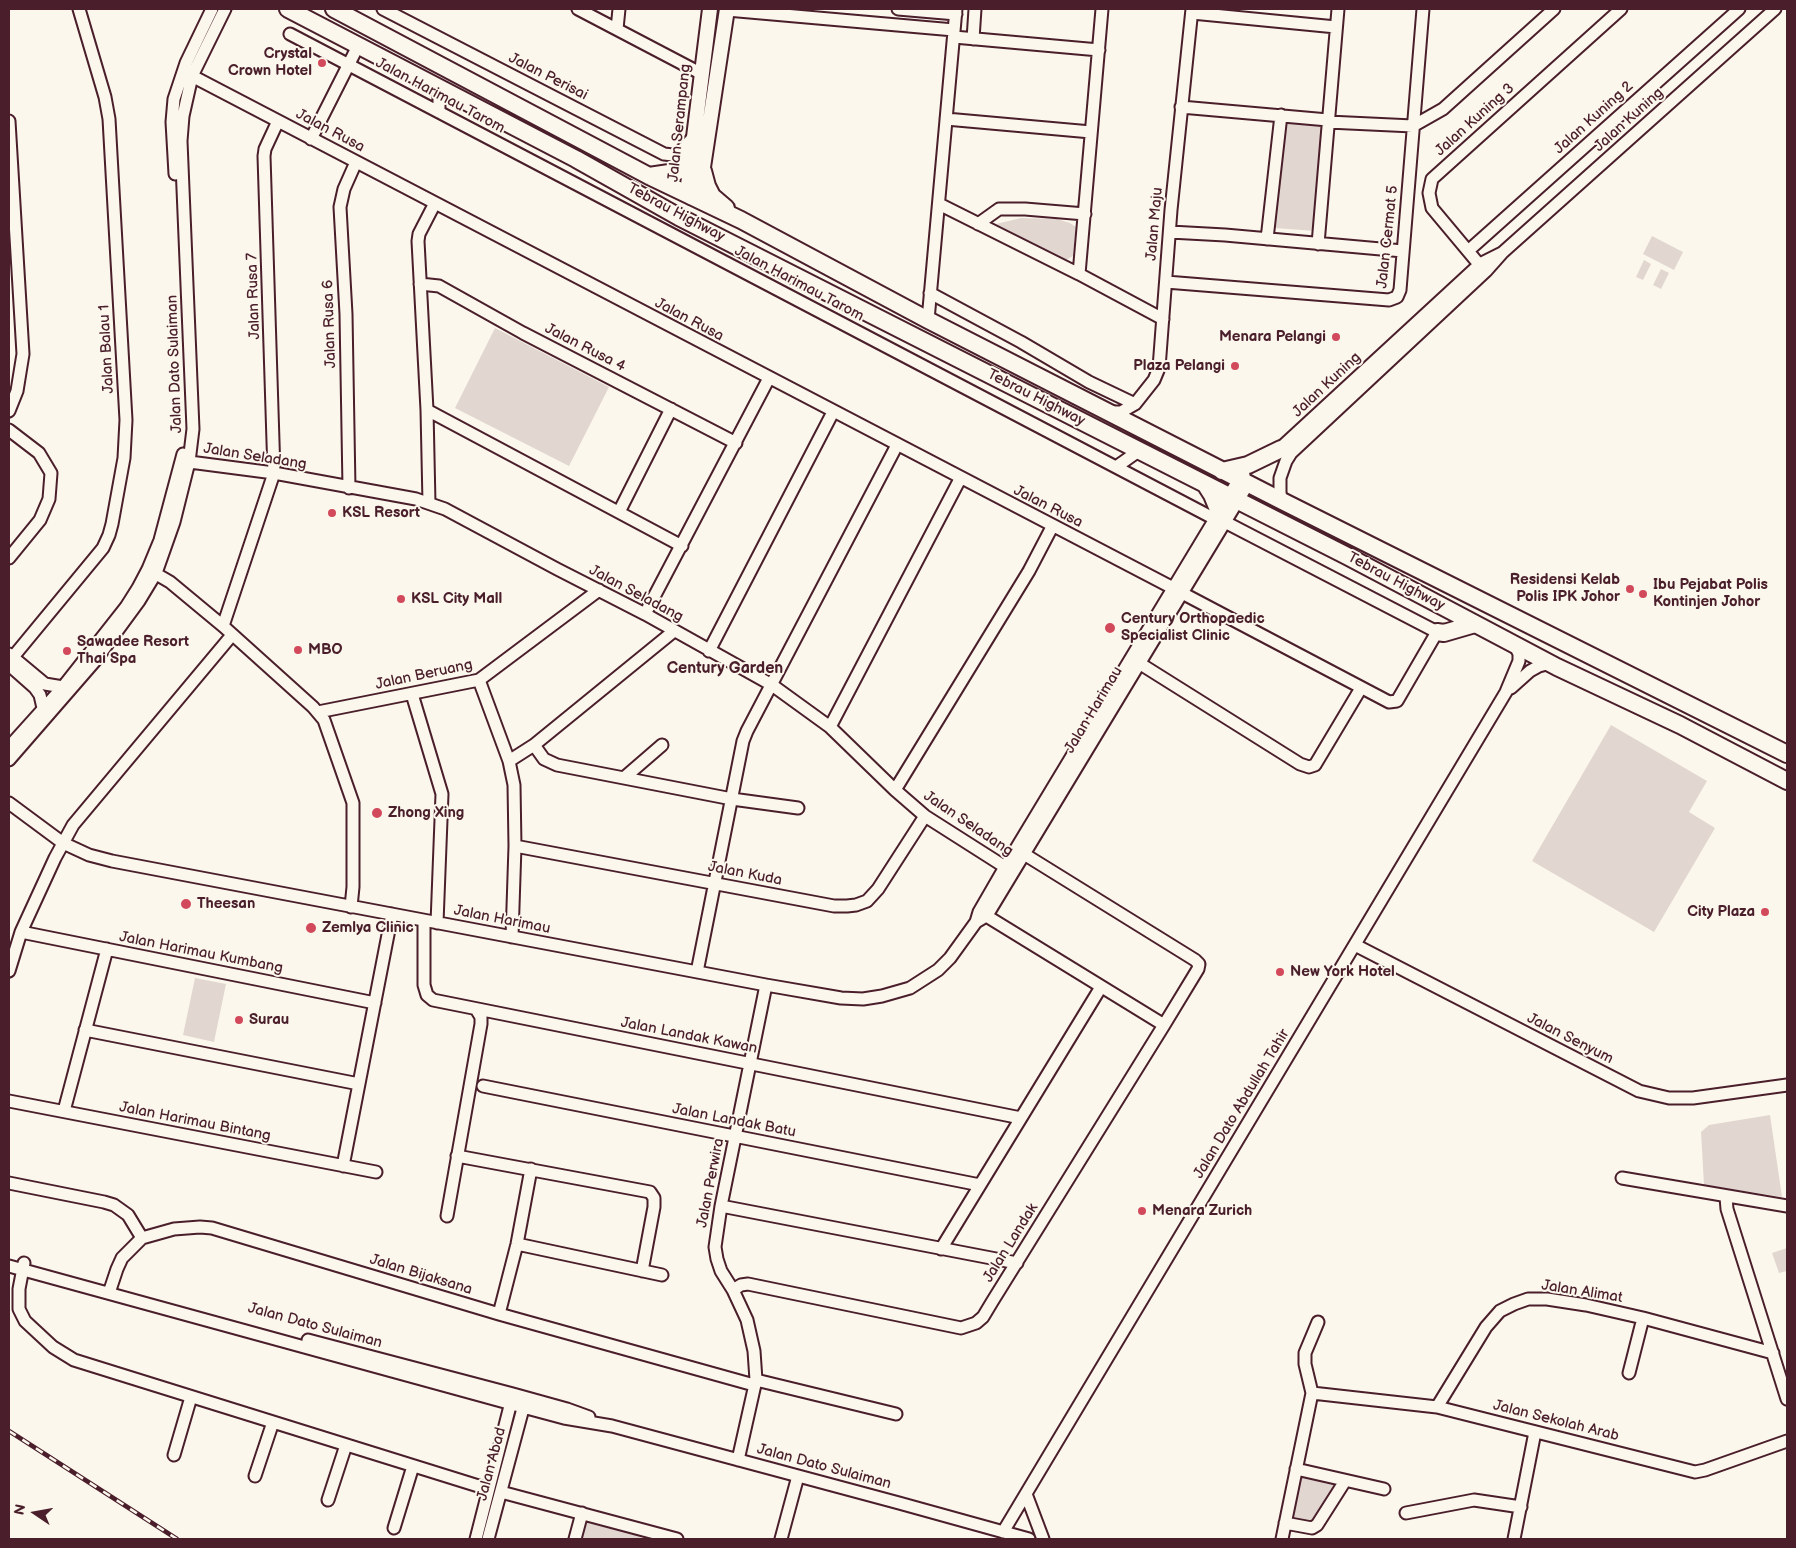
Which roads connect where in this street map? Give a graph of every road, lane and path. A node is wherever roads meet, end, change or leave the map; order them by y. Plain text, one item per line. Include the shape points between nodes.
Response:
1 (78, 9) edge
2 (212, 9) edge
3 (225, 9) edge
4 (288, 9) edge
5 (334, 9) edge
6 (383, 9) edge
7 (578, 9) edge
8 (619, 9) edge
9 (710, 9) edge
10 (727, 9) edge
11 (898, 9) edge
12 (975, 9) edge
13 (1102, 9) edge
14 (1338, 9) edge
15 (1423, 9) edge
16 (1554, 9) edge
17 (1621, 9) edge
18 (1739, 9) edge
19 (1775, 9) edge
20 (746, 10) edge
21 (1192, 11) edge
22 (787, 12) edge
23 (956, 12) edge
24 (1336, 27) junction
25 (617, 29) junction
26 (290, 34) dead end
27 (954, 34) junction
28 (973, 39) junction
29 (358, 46) junction
30 (1099, 50) junction
31 (348, 65) junction
32 (702, 74) junction
33 (192, 76) junction
34 (439, 88) junction
35 (1181, 107) junction
36 (439, 112) junction
37 (1281, 115) junction
38 (946, 119) junction
39 (9, 121) edge
40 (278, 121) junction
41 (1328, 121) junction
42 (1414, 126) junction
43 (1091, 132) junction
44 (695, 135) junction
45 (312, 138) junction
46 (692, 156) junction
47 (576, 159) junction
48 (356, 162) junction
49 (703, 171) junction
50 (649, 176) junction
51 (691, 197) junction
52 (434, 203) junction
53 (939, 204) junction
54 (1085, 214) junction
55 (741, 220) junction
56 (978, 224) junction
57 (1170, 232) junction
58 (1267, 239) junction
59 (1318, 244) junction
60 (1468, 250) junction
61 (1403, 251) junction
62 (781, 267) junction
63 (1483, 268) junction
64 (1079, 274) junction
65 (1166, 282) junction
66 (420, 284) junction
67 (930, 293) junction
68 (928, 320) junction
69 (1163, 320) junction
70 (769, 378) junction
71 (1135, 404) junction
72 (671, 409) junction
73 (9, 410) edge
74 (427, 410) junction
75 (833, 412) junction
76 (1106, 412) junction
77 (9, 430) edge
78 (736, 442) junction
79 (897, 445) junction
80 (1281, 449) junction
81 (1140, 450) junction
82 (186, 461) junction
83 (1116, 467) junction
84 (1222, 471) junction
85 (274, 473) junction
86 (960, 478) junction
87 (1243, 481) junction
88 (1206, 484) junction
89 (349, 488) junction
90 (1233, 498) junction
91 (1282, 502) junction
92 (429, 503) junction
93 (619, 512) junction
94 (1219, 518) junction
95 (1052, 527) junction
96 (682, 546) junction
97 (9, 558) edge
98 (152, 571) junction
99 (599, 590) junction
100 (1177, 591) junction
101 (645, 614) junction
102 (1475, 624) junction
103 (223, 626) junction
104 (674, 631) junction
105 (1437, 632) junction
106 (232, 635) junction
107 (1515, 645) junction
108 (709, 650) junction
109 (10, 659) edge
110 (1139, 663) junction
111 (1557, 667) junction
112 (479, 680) junction
113 (772, 685) junction
114 (63, 687) junction
115 (1361, 688) junction
116 (1506, 692) junction
117 (412, 694) junction
118 (43, 708) junction
119 (318, 712) junction
120 (830, 727) junction
121 (534, 745) junction
122 (662, 745) dead end
123 (9, 747) edge
124 (1787, 754) edge
125 (9, 760) edge
126 (509, 761) junction
127 (624, 777) junction
128 (1787, 781) edge
129 (895, 790) junction
130 (732, 799) junction
131 (9, 803) edge
132 (798, 808) dead end
133 (925, 816) junction
134 (63, 843) junction
135 (515, 846) junction
136 (1024, 854) junction
137 (1009, 870) junction
138 (715, 884) junction
139 (352, 907) junction
140 (392, 914) junction
141 (980, 916) junction
142 (424, 920) junction
143 (438, 923) junction
144 (20, 932) junction
145 (512, 937) junction
146 (1354, 945) junction
147 (107, 949) junction
148 (9, 971) edge
149 (697, 972) junction
150 (766, 985) junction
151 (1101, 987) junction
152 (375, 1002) junction
153 (476, 1009) junction
154 (493, 1013) junction
155 (481, 1024) junction
156 (1164, 1025) junction
157 (85, 1030) junction
158 (750, 1064) junction
159 (360, 1084) junction
160 (483, 1086) dead end
161 (1787, 1086) edge
162 (9, 1101) edge
163 (64, 1111) junction
164 (1021, 1118) junction
165 (735, 1136) junction
166 (457, 1156) junction
167 (344, 1166) junction
168 (531, 1169) junction
169 (376, 1172) dead end
170 (1622, 1178) dead end
171 (9, 1183) edge
172 (980, 1185) junction
173 (1726, 1197) junction
174 (721, 1206) junction
175 (1787, 1206) edge
176 (447, 1216) dead end
177 (142, 1238) junction
178 (517, 1244) junction
179 (941, 1249) junction
180 (9, 1259) edge
181 (1017, 1263) junction
182 (9, 1266) edge
183 (23, 1266) junction
184 (642, 1271) junction
185 (662, 1276) dead end
186 (110, 1290) junction
187 (734, 1290) junction
188 (499, 1314) junction
189 (1643, 1318) junction
190 (1318, 1322) dead end
191 (1772, 1353) junction
192 (1629, 1373) dead end
193 (755, 1383) junction
194 (1312, 1393) junction
195 (191, 1397) junction
196 (512, 1399) junction
197 (1787, 1399) edge
198 (524, 1402) junction
199 (1438, 1407) junction
200 (896, 1414) dead end
201 (273, 1422) junction
202 (1535, 1432) junction
203 (1787, 1441) edge
204 (346, 1445) junction
205 (174, 1456) dead end
206 (738, 1460) junction
207 (413, 1466) junction
208 (1296, 1469) junction
209 (255, 1476) dead end
210 (798, 1476) junction
211 (1345, 1481) junction
212 (488, 1489) junction
213 (1384, 1489) dead end
214 (501, 1492) junction
215 (1026, 1494) junction
216 (328, 1500) dead end
217 (1521, 1507) junction
218 (582, 1513) junction
219 (1406, 1513) dead end
220 (1285, 1523) junction
221 (394, 1528) dead end
222 (1003, 1532) junction
223 (476, 1539) edge
224 (488, 1539) edge
225 (575, 1539) edge
226 (677, 1539) edge
227 (781, 1539) edge
228 (1029, 1539) edge
229 (1043, 1539) edge
230 (1282, 1539) edge
231 (1514, 1539) edge

1 - 109 street, Jalan Balau 1 via 105,97 108,119 126,420 124,458 112,524 103,548
2 - 82 street, Jalan Dato Sulaiman via 179,80 173,114 187,407
3 - 33 street, Jalan Dato Sulaiman
4 - 29 highway, Tebrau Highway
5 - 50 highway, Tebrau Highway
6 - 44 street, Jalan Perisai via 664,154 674,155 681,151
7 - 25 street
8 - 25 street
9 - 32 main road, Jalan Serampang
10 - 20 street
10 - 49 main road, Jalan Serampang
11 - 23 street
12 - 28 street
13 - 30 street
14 - 24 street
15 - 42 street, Jalan Cermat 5
16 - 42 street via 1444,109
17 - 60 street, Jalan Kuning 3 via 1432,179 1429,193 1432,208
18 - 60 street, Jalan Kuning 2
19 - 63 street, Jalan Kuning
20 - 22 street
21 - 24 street
21 - 35 street, Jalan Maju
22 - 27 street
23 - 27 street
24 - 41 street
25 - 32 street
26 - 31 street, Jalan Harimau Tarom
27 - 28 street
27 - 38 street
28 - 30 street
29 - 31 street
29 - 34 highway, Tebrau Highway
30 - 43 street
31 - 36 street, Jalan Harimau Tarom
31 - 45 street
32 - 44 main road, Jalan Serampang
33 - 40 street, Jalan Rusa
33 - 82 street, Jalan Dato Sulaiman via 183,116 182,142 193,405 192,443
34 - 36 street
34 - 47 highway, Tebrau Highway
35 - 37 street
35 - 57 street, Jalan Maju
36 - 83 street, Jalan Harimau Tarom
37 - 41 street
37 - 58 street
38 - 43 street
38 - 53 street
39 - 73 street via 24,354 17,391
40 - 45 street, Jalan Rusa
40 - 85 street, Jalan Rusa 7 via 264,156
41 - 42 street
41 - 59 street
42 - 61 street, Jalan Cermat 5
43 - 54 street
44 - 46 main road, Jalan Serampang
45 - 48 street, Jalan Rusa
46 - 50 highway via 676,172
46 - 51 main road, Jalan Serampang via 688,185
47 - 51 highway via 666,199 682,201
47 - 62 highway, Tebrau Highway via 679,217
48 - 52 street, Jalan Rusa
48 - 89 street, Jalan Rusa 6 via 340,206 346,314
49 - 51 main road, Jalan Serampang via 700,188
49 - 55 highway via 712,196
50 - 51 highway, Tebrau Highway
51 - 55 highway, Tebrau Highway
51 - 62 highway via 703,216
52 - 66 street via 419,234
52 - 70 street, Jalan Rusa
53 - 56 street
53 - 67 street
54 - 56 street via 1025,208 999,210
54 - 64 street
55 - 68 highway, Tebrau Highway
56 - 64 street
57 - 58 street
57 - 65 street, Jalan Maju
58 - 59 street
59 - 61 street
60 - 63 street, Jalan Kuning 3
61 - 65 street, Jalan Cermat 5 via 1400,290 1397,297 1389,300
62 - 81 highway, Tebrau Highway
63 - 80 street, Jalan Kuning
63 - 91 street, Jalan Kuning via 1291,453 1280,478
64 - 69 street
65 - 69 street, Jalan Maju
66 - 72 street, Jalan Rusa 4 via 439,286
66 - 74 street
67 - 68 street
67 - 71 street via 1089,382
68 - 76 highway, Tebrau Highway
69 - 71 street, Jalan Maju via 1159,368
70 - 75 street, Jalan Rusa
70 - 78 street
71 - 76 street via 1121,412
72 - 78 street, Jalan Rusa 4
72 - 93 street
74 - 92 street
74 - 93 street
75 - 79 street, Jalan Rusa
75 - 108 street
76 - 84 highway, Tebrau Highway
77 - 97 street via 39,453 51,473 49,499 40,520
78 - 96 street
79 - 86 street, Jalan Rusa
79 - 113 street
80 - 84 highway via 1248,465
80 - 87 street, Jalan Kuning
81 - 83 street
81 - 88 highway, Tebrau Highway
82 - 85 street, Jalan Seladang
82 - 98 street, Jalan Dato Sulaiman via 174,522
83 - 94 street, Jalan Harimau Tarom
84 - 87 highway, Tebrau Highway
85 - 89 street, Jalan Seladang
85 - 103 street
86 - 95 street, Jalan Rusa
86 - 120 street
87 - 90 street, Jalan Harimau
87 - 91 highway, Tebrau Highway
88 - 90 highway, Tebrau Highway
88 - 94 highway
89 - 92 street, Jalan Seladang
90 - 94 street, Jalan Harimau
90 - 102 highway, Tebrau Highway
91 - 124 highway, Tebrau Highway
92 - 99 street, Jalan Seladang via 445,508
93 - 96 street
94 - 100 street, Jalan Harimau
94 - 105 street, Jalan Harimau Tarom
95 - 100 street, Jalan Rusa
95 - 129 street
96 - 101 street
98 - 103 street
98 - 114 street, Jalan Dato Sulaiman
98 - 125 street, Jalan Dato Sulaiman via 139,601 95,660
99 - 101 street, Jalan Seladang
99 - 112 street, Jalan Beruang
100 - 110 street, Jalan Harimau
100 - 115 street, Jalan Rusa
100 - 137 street, Jalan Harimau
101 - 104 street, Jalan Seladang
102 - 105 highway
102 - 107 highway, Tebrau Highway
103 - 106 street
104 - 108 street, Jalan Seladang
104 - 121 street
105 - 115 street, Jalan Rusa via 1397,701 1389,702
106 - 119 street
106 - 134 street via 73,825
107 - 111 highway, Tebrau Highway
107 - 116 street, Jalan Dato Abdullah Tahir via 1519,661
108 - 113 street, Jalan Seladang
109 - 114 street via 45,684
109 - 118 street via 40,695
110 - 115 street via 1309,767 1315,765
110 - 136 street, Jalan Harimau
111 - 116 street, Jalan Dato Abdullah Tahir via 1550,663 1539,666
111 - 128 highway, Tebrau Highway via 1680,725
112 - 117 street, Jalan Beruang
112 - 126 street
113 - 120 street, Jalan Seladang
113 - 130 street via 743,741
114 - 118 street, Jalan Dato Sulaiman
116 - 146 street, Jalan Dato Abdullah Tahir
117 - 119 street, Jalan Beruang
117 - 143 street via 442,794
118 - 123 street, Jalan Dato Sulaiman
119 - 139 street via 353,804
120 - 129 street, Jalan Seladang
121 - 126 street
121 - 127 street via 549,762
122 - 127 street
126 - 135 street via 514,785
127 - 130 street
129 - 133 street, Jalan Seladang
130 - 132 street
130 - 138 street
131 - 134 street, Jalan Harimau
133 - 137 street, Jalan Seladang
133 - 138 street, Jalan Kuda via 878,890 867,901 856,905 834,906
134 - 139 street, Jalan Harimau via 88,855 112,861
134 - 144 street
135 - 138 street, Jalan Kuda
135 - 145 street
136 - 137 street, Jalan Harimau
136 - 156 street, Jalan Landak via 1196,960 1198,970
137 - 141 street, Jalan Harimau
138 - 149 street
139 - 140 street, Jalan Harimau
140 - 142 street, Jalan Harimau
140 - 152 street
141 - 150 street, Jalan Harimau via 938,970 900,992 863,999 841,998
141 - 151 street
142 - 143 street, Jalan Harimau
142 - 153 street, Jalan Landak Kawan via 424,985 427,995 434,1000
143 - 145 street, Jalan Harimau
144 - 147 street, Jalan Harimau Kumbang
144 - 148 street
145 - 149 street, Jalan Harimau
146 - 161 street, Jalan Senyum via 1639,1091 1669,1098 1693,1098
146 - 215 street, Jalan Dato Abdullah Tahir
147 - 152 street, Jalan Harimau Kumbang
147 - 157 street
149 - 150 street, Jalan Harimau
150 - 158 street, Jalan Perwira
151 - 156 street
151 - 164 street
152 - 159 street
153 - 154 street, Jalan Landak Kawan
153 - 155 street
154 - 155 street
154 - 158 street, Jalan Landak Kawan
155 - 166 street
156 - 181 street, Jalan Landak
157 - 159 street
157 - 163 street
158 - 164 street, Jalan Landak Kawan
158 - 165 street, Jalan Perwira
159 - 167 street
160 - 165 street, Jalan Landak Batu
162 - 163 street, Jalan Harimau Bintang
163 - 167 street, Jalan Harimau Bintang
164 - 172 street
165 - 172 street, Jalan Landak Batu
165 - 174 street, Jalan Perwira
166 - 168 street
166 - 176 street
167 - 169 street, Jalan Harimau Bintang
168 - 178 street
168 - 184 street via 650,1192 654,1207
170 - 173 street
171 - 177 street via 114,1205 128,1215
172 - 179 street
173 - 175 street
173 - 191 street
174 - 179 street
174 - 187 street, Jalan Perwira via 716,1253 721,1271
177 - 186 street, Jalan Bijaksana via 122,1258
177 - 188 street, Jalan Bijaksana via 174,1229 212,1228
178 - 184 street
178 - 188 street
179 - 181 street
180 - 183 street, Jalan Dato Sulaiman
181 - 187 street, Jalan Landak via 983,1317 961,1328 748,1284
182 - 183 street, Jalan Dato Sulaiman
183 - 186 street, Jalan Dato Sulaiman
183 - 195 street via 19,1309 25,1321 52,1347 74,1360
184 - 185 street
186 - 196 street, Jalan Dato Sulaiman
187 - 193 street, Jalan Perwira via 747,1320 754,1351
188 - 193 street, Jalan Bijaksana
189 - 191 street, Jalan Alimat
189 - 192 street
189 - 199 street, Jalan Alimat via 1547,1299 1528,1299 1514,1304 1500,1311 1486,1327
190 - 194 street via 1305,1353
191 - 197 street
193 - 200 street
193 - 206 street, Jalan Perwira
194 - 199 street, Jalan Sekolah Arab
194 - 208 street
195 - 201 street
195 - 205 street
196 - 198 street, Jalan Dato Sulaiman
196 - 212 street, Jalan Abad
198 - 206 street, Jalan Dato Sulaiman via 564,1418 612,1426
198 - 214 street, Jalan Abad
199 - 202 street, Jalan Sekolah Arab
201 - 204 street
201 - 209 street
202 - 203 street, Jalan Sekolah Arab via 1695,1472
202 - 217 street
204 - 207 street
204 - 216 street
206 - 210 street, Jalan Dato Sulaiman
207 - 212 street
207 - 221 street
208 - 211 street
208 - 220 street
210 - 222 street, Jalan Dato Sulaiman
210 - 227 street
211 - 213 street
211 - 220 street via 1317,1525 1312,1528
212 - 223 street, Jalan Abad
214 - 218 street
214 - 224 street, Jalan Abad
215 - 222 street, Jalan Dato Abdullah Tahir
215 - 229 street
217 - 219 street via 1474,1500
217 - 231 street
218 - 225 street
218 - 226 street
220 - 230 street
222 - 228 street, Jalan Dato Sulaiman

